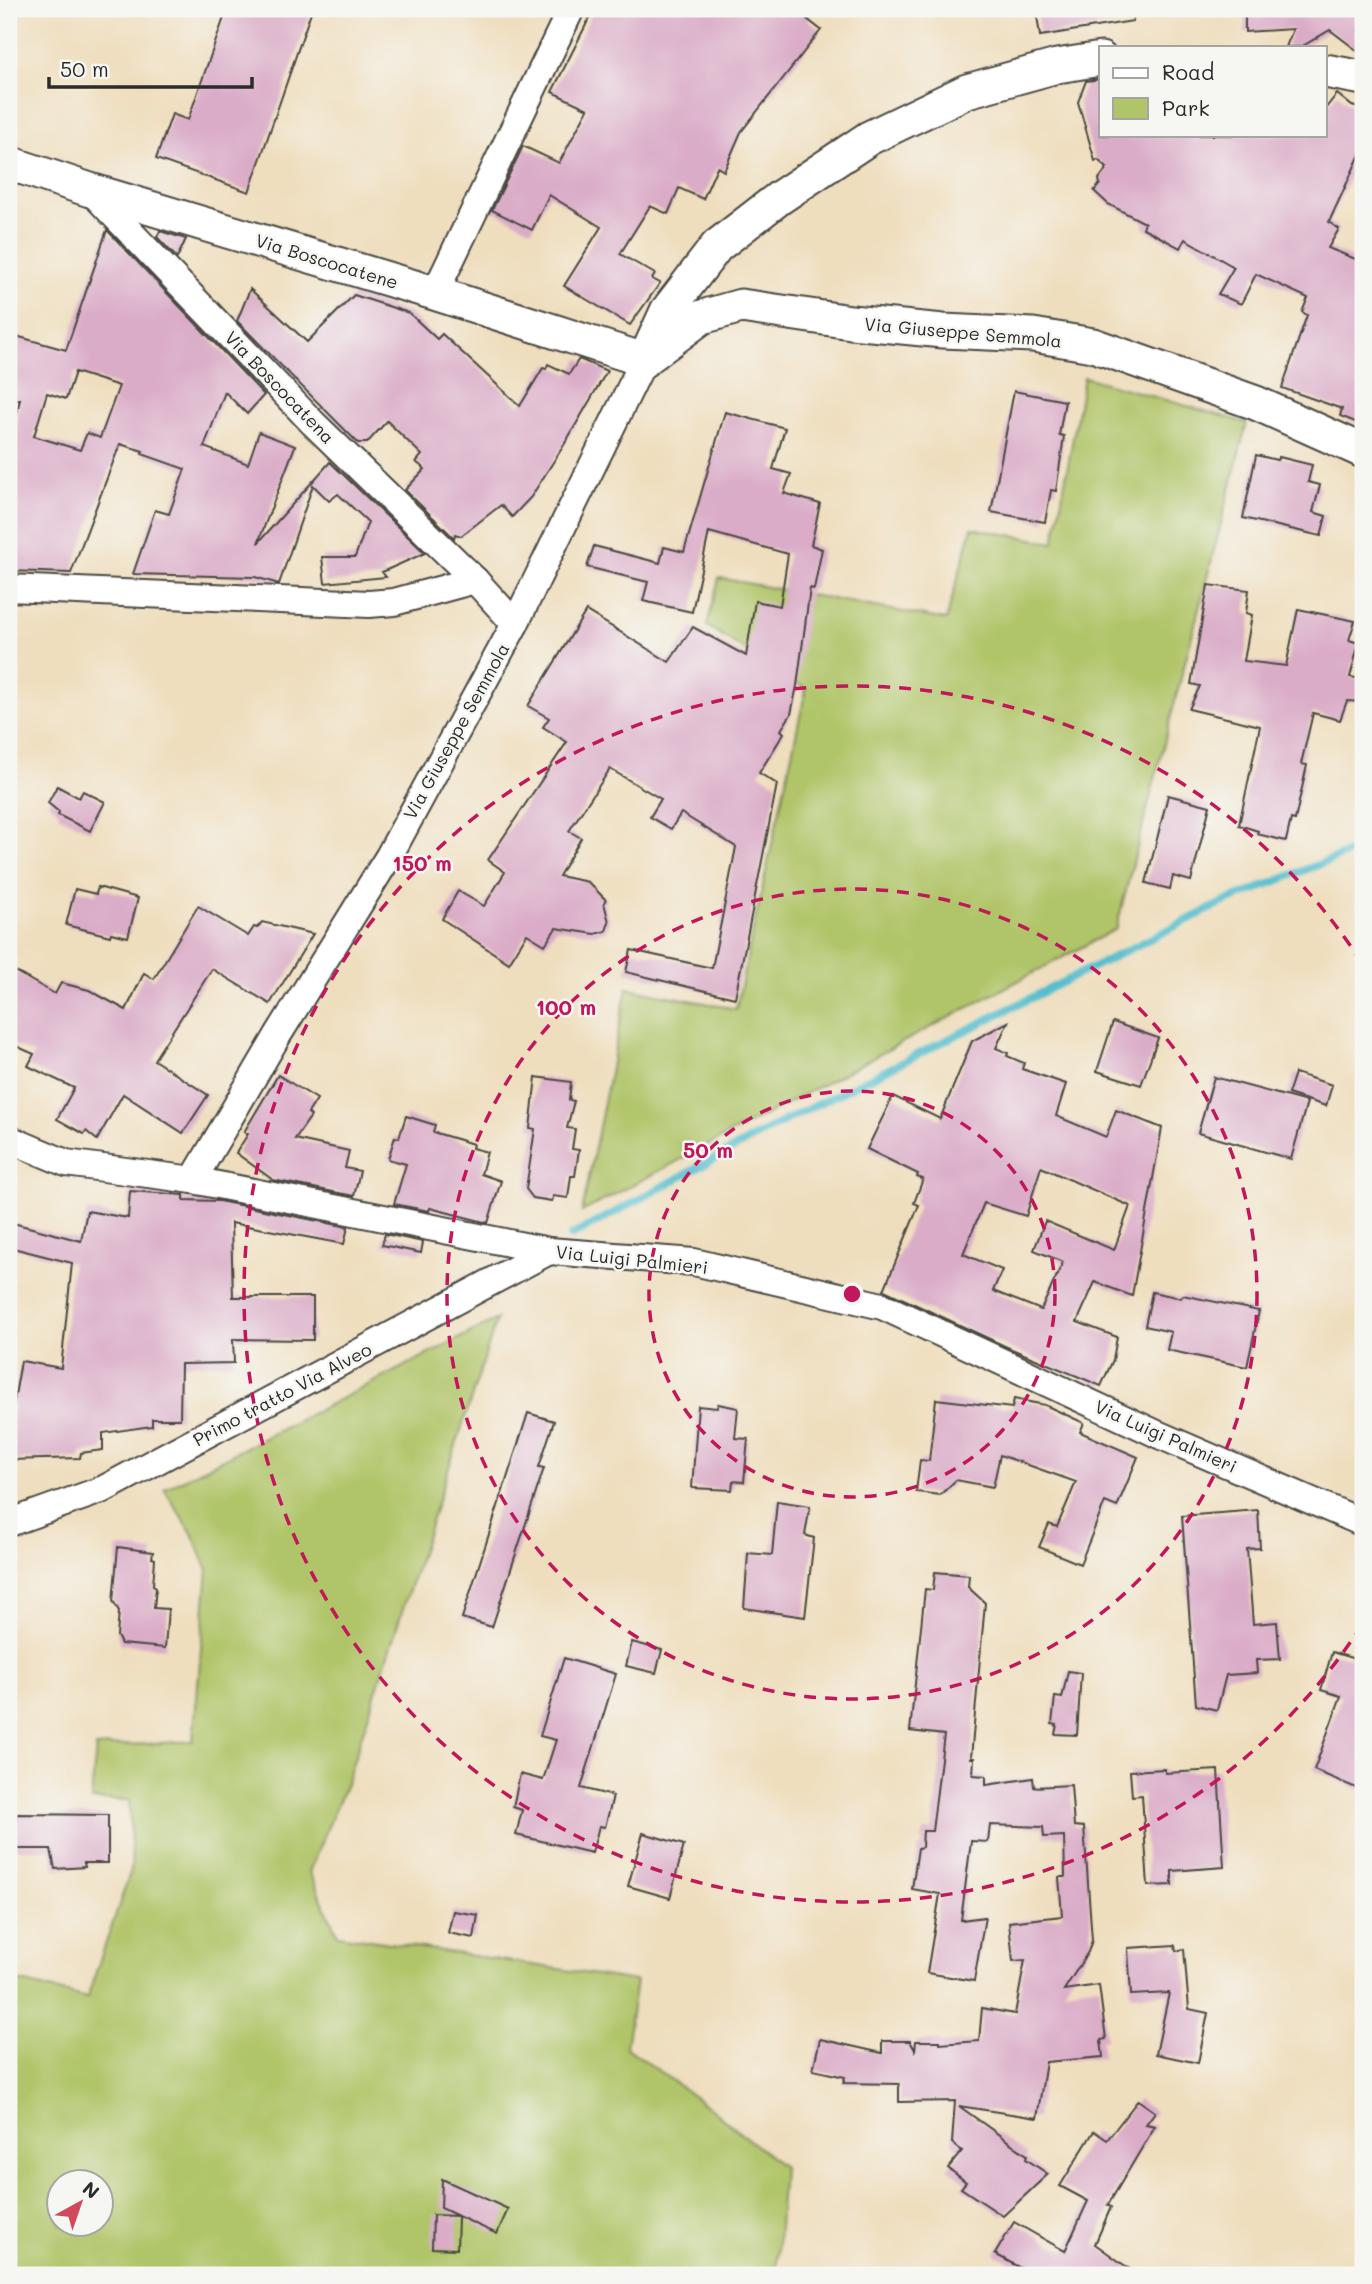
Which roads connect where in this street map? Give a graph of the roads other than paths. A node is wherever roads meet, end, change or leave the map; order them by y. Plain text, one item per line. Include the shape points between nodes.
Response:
1 (571, 9) edge
2 (1099, 59) edge
3 (1326, 71) edge
4 (1363, 78) edge
5 (9, 163) edge
6 (90, 190) junction
7 (435, 293) junction
8 (644, 360) junction
9 (1363, 451) edge
10 (475, 580) junction
11 (9, 589) edge
12 (515, 624) junction
13 (9, 1139) edge
14 (193, 1180) junction
15 (549, 1251) junction
16 (9, 1523) edge
17 (1363, 1523) edge

1 - 7 street
2 - 8 street, Via Giuseppe Semmola via 967,91 869,138 779,198 718,246 667,311
3 - 4 street
5 - 6 street, Via Boscocatene
6 - 7 street, Via Boscocatene
6 - 10 street, Via Boscocatena via 313,423
7 - 8 street, Via Boscocatene
8 - 9 street, Via Giuseppe Semmola via 702,317 741,306 851,322 1033,335 1093,345 1256,403
8 - 12 street, Via Giuseppe Semmola
10 - 11 street via 394,602 369,604
10 - 12 street, Via Boscocatena
12 - 14 street, Via Giuseppe Semmola via 388,856
13 - 14 street via 66,1163
14 - 15 street, Via Luigi Palmieri
15 - 16 street, Primo tratto Via Alveo via 104,1489
15 - 17 street, Via Luigi Palmieri via 694,1262 882,1307

